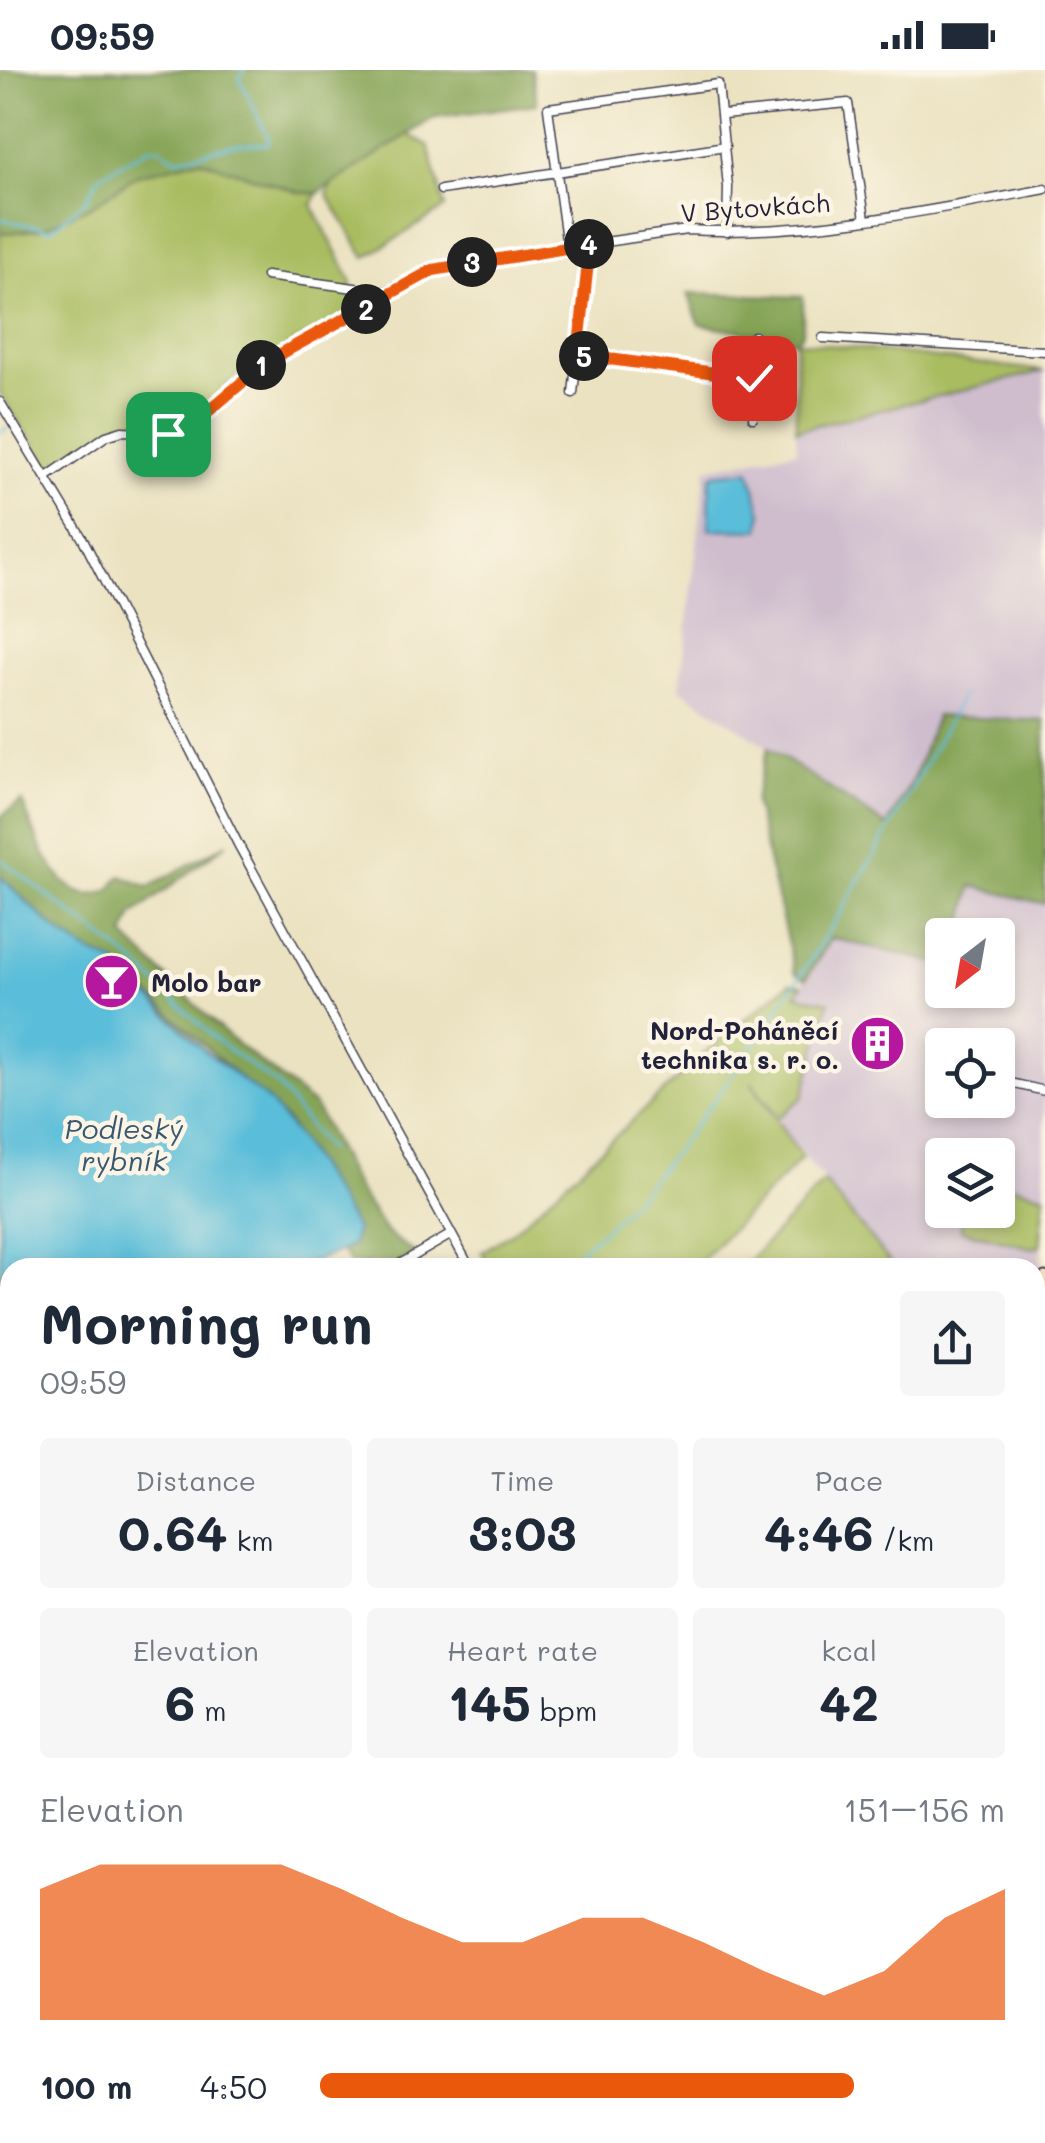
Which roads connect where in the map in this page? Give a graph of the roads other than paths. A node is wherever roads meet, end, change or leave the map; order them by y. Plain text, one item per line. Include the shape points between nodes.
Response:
1 (723, 115) junction
2 (725, 146) junction
3 (556, 171) junction
4 (1045, 188) edge
5 (441, 190) dead end
6 (864, 219) junction
7 (727, 232) junction
8 (590, 244) junction
9 (568, 247) junction
10 (266, 276) dead end
11 (358, 290) junction
12 (392, 291) junction
13 (357, 314) junction
14 (754, 336) dead end
15 (823, 338) dead end
16 (1045, 351) edge
17 (578, 355) junction
18 (754, 378) junction
19 (574, 393) dead end
20 (0, 402) edge
21 (754, 418) dead end
22 (48, 476) junction
23 (1015, 1084) edge
24 (1045, 1092) edge
25 (450, 1235) junction
26 (410, 1258) edge
27 (464, 1258) edge

1 - 2 street
1 - 3 street via 718,84 548,108
1 - 6 street via 848,103
2 - 3 street
2 - 7 street
3 - 5 street
3 - 9 street
4 - 6 street, V Bytovkách
6 - 7 street, V Bytovkách
7 - 8 street, V Bytovkách via 687,230
8 - 9 street, V Bytovkách
8 - 17 street
9 - 12 street, V Bytovkách via 443,266
10 - 11 street
11 - 12 street
11 - 13 street
12 - 13 street, V Bytovkách
13 - 22 street, V Bytovkách via 266,362 179,434 122,431
14 - 18 street
15 - 16 street
17 - 18 street
17 - 19 street
18 - 21 street
20 - 22 street
22 - 25 street
23 - 24 street
25 - 26 street
25 - 27 street

